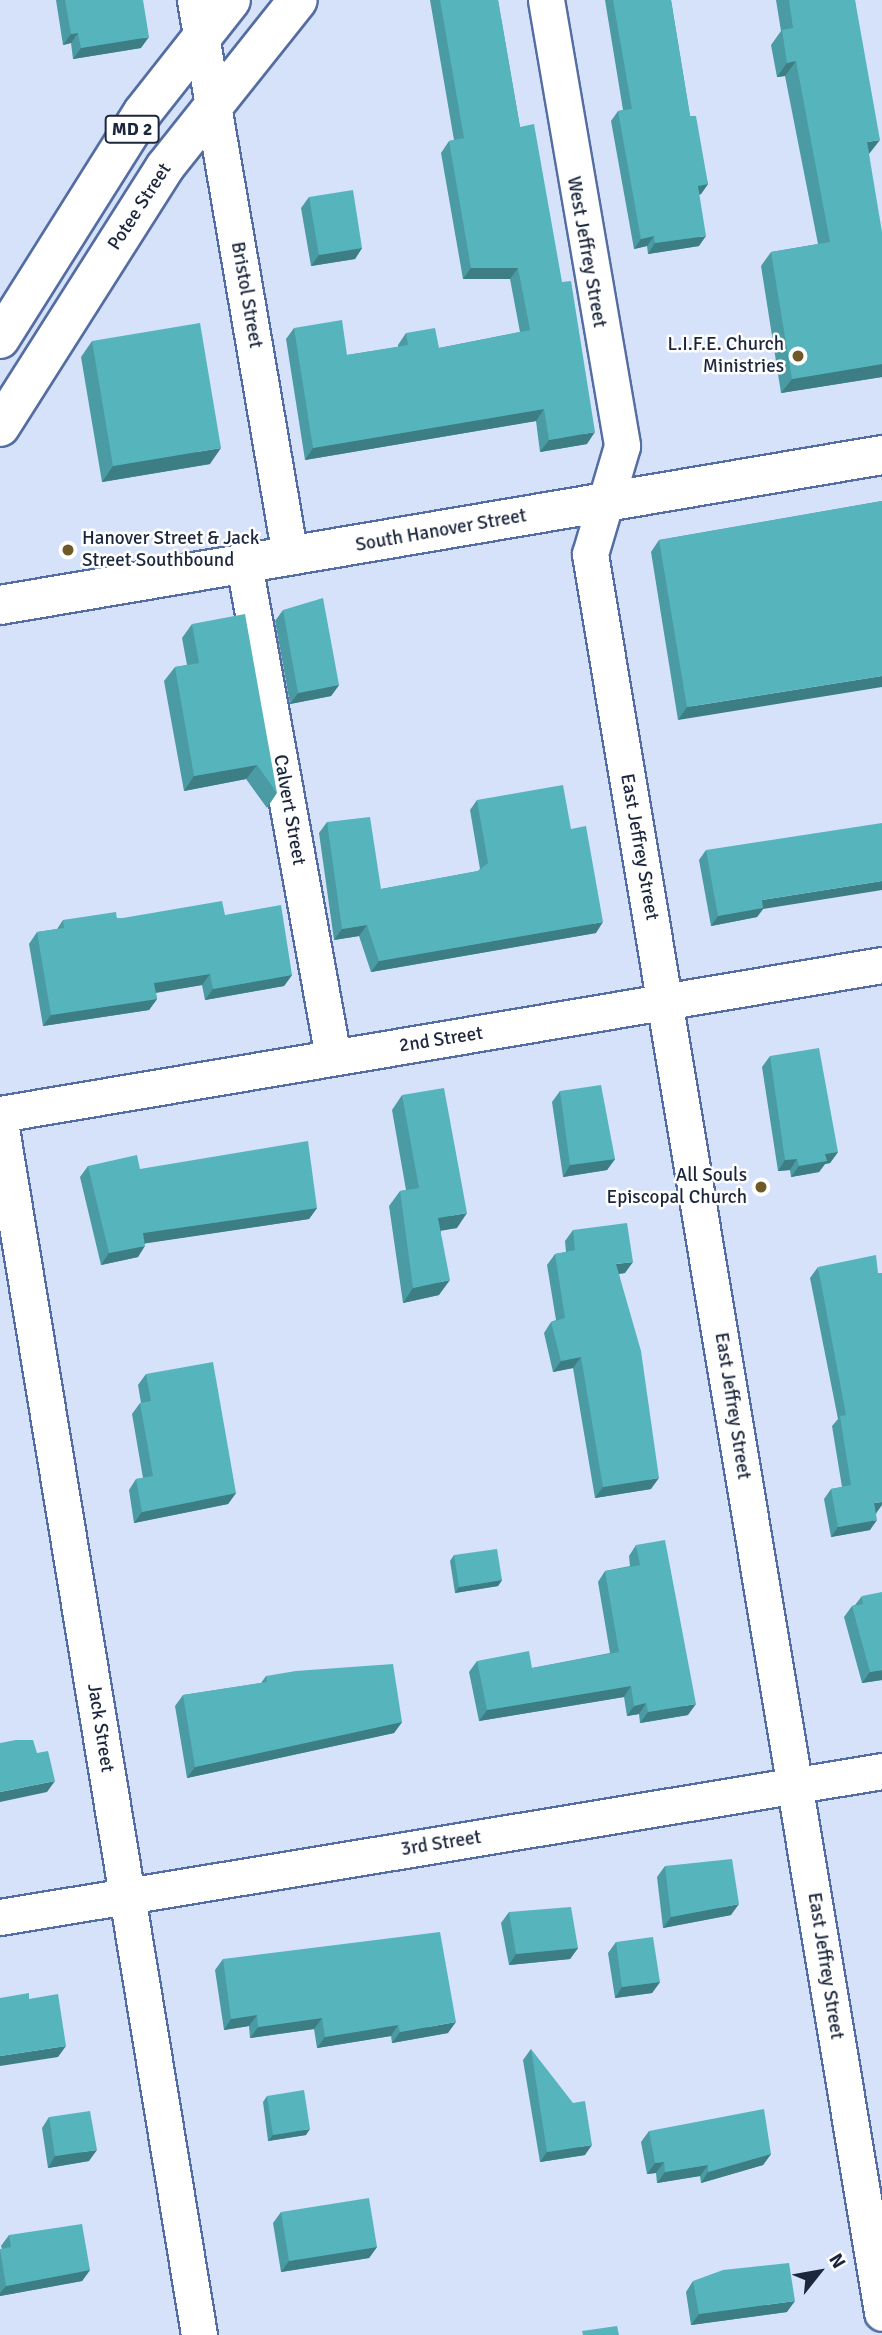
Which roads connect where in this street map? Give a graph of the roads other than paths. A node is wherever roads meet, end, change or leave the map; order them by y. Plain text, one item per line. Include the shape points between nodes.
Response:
1 (231, 0) edge
2 (298, 0) edge
3 (546, 0) edge
4 (198, 17) edge
5 (212, 102) junction
6 (0, 339) edge
7 (0, 427) edge
8 (882, 455) edge
9 (608, 502) junction
10 (290, 556) junction
11 (244, 564) junction
12 (0, 605) edge
13 (882, 965) edge
14 (665, 1003) junction
15 (333, 1057) junction
16 (0, 1114) edge
17 (0, 1122) edge
18 (882, 1771) edge
19 (795, 1786) junction
20 (127, 1896) junction
21 (0, 1917) edge
22 (882, 2313) edge
23 (199, 2335) edge

1 - 4 main road, MD 2
2 - 5 main road, Potee Street / MD 2
3 - 9 street, West Jeffrey Street via 622,446
4 - 5 street, Bristol Street
4 - 6 main road, MD 2
5 - 7 main road, Potee Street / MD 2
5 - 10 street, Bristol Street
8 - 9 main road, South Hanover Street
9 - 10 main road, South Hanover Street
9 - 14 street, East Jeffrey Street via 590,554
10 - 11 main road, South Hanover Street
11 - 12 main road, South Hanover Street
11 - 15 street, Calvert Street
13 - 14 street, 2nd Street
14 - 15 street, 2nd Street
14 - 19 street, East Jeffrey Street
15 - 16 street, 2nd Street
17 - 20 street, Jack Street
18 - 19 street, 3rd Street
19 - 20 street, 3rd Street
19 - 22 street, East Jeffrey Street
20 - 21 street, 3rd Street
20 - 23 street, Jack Street

